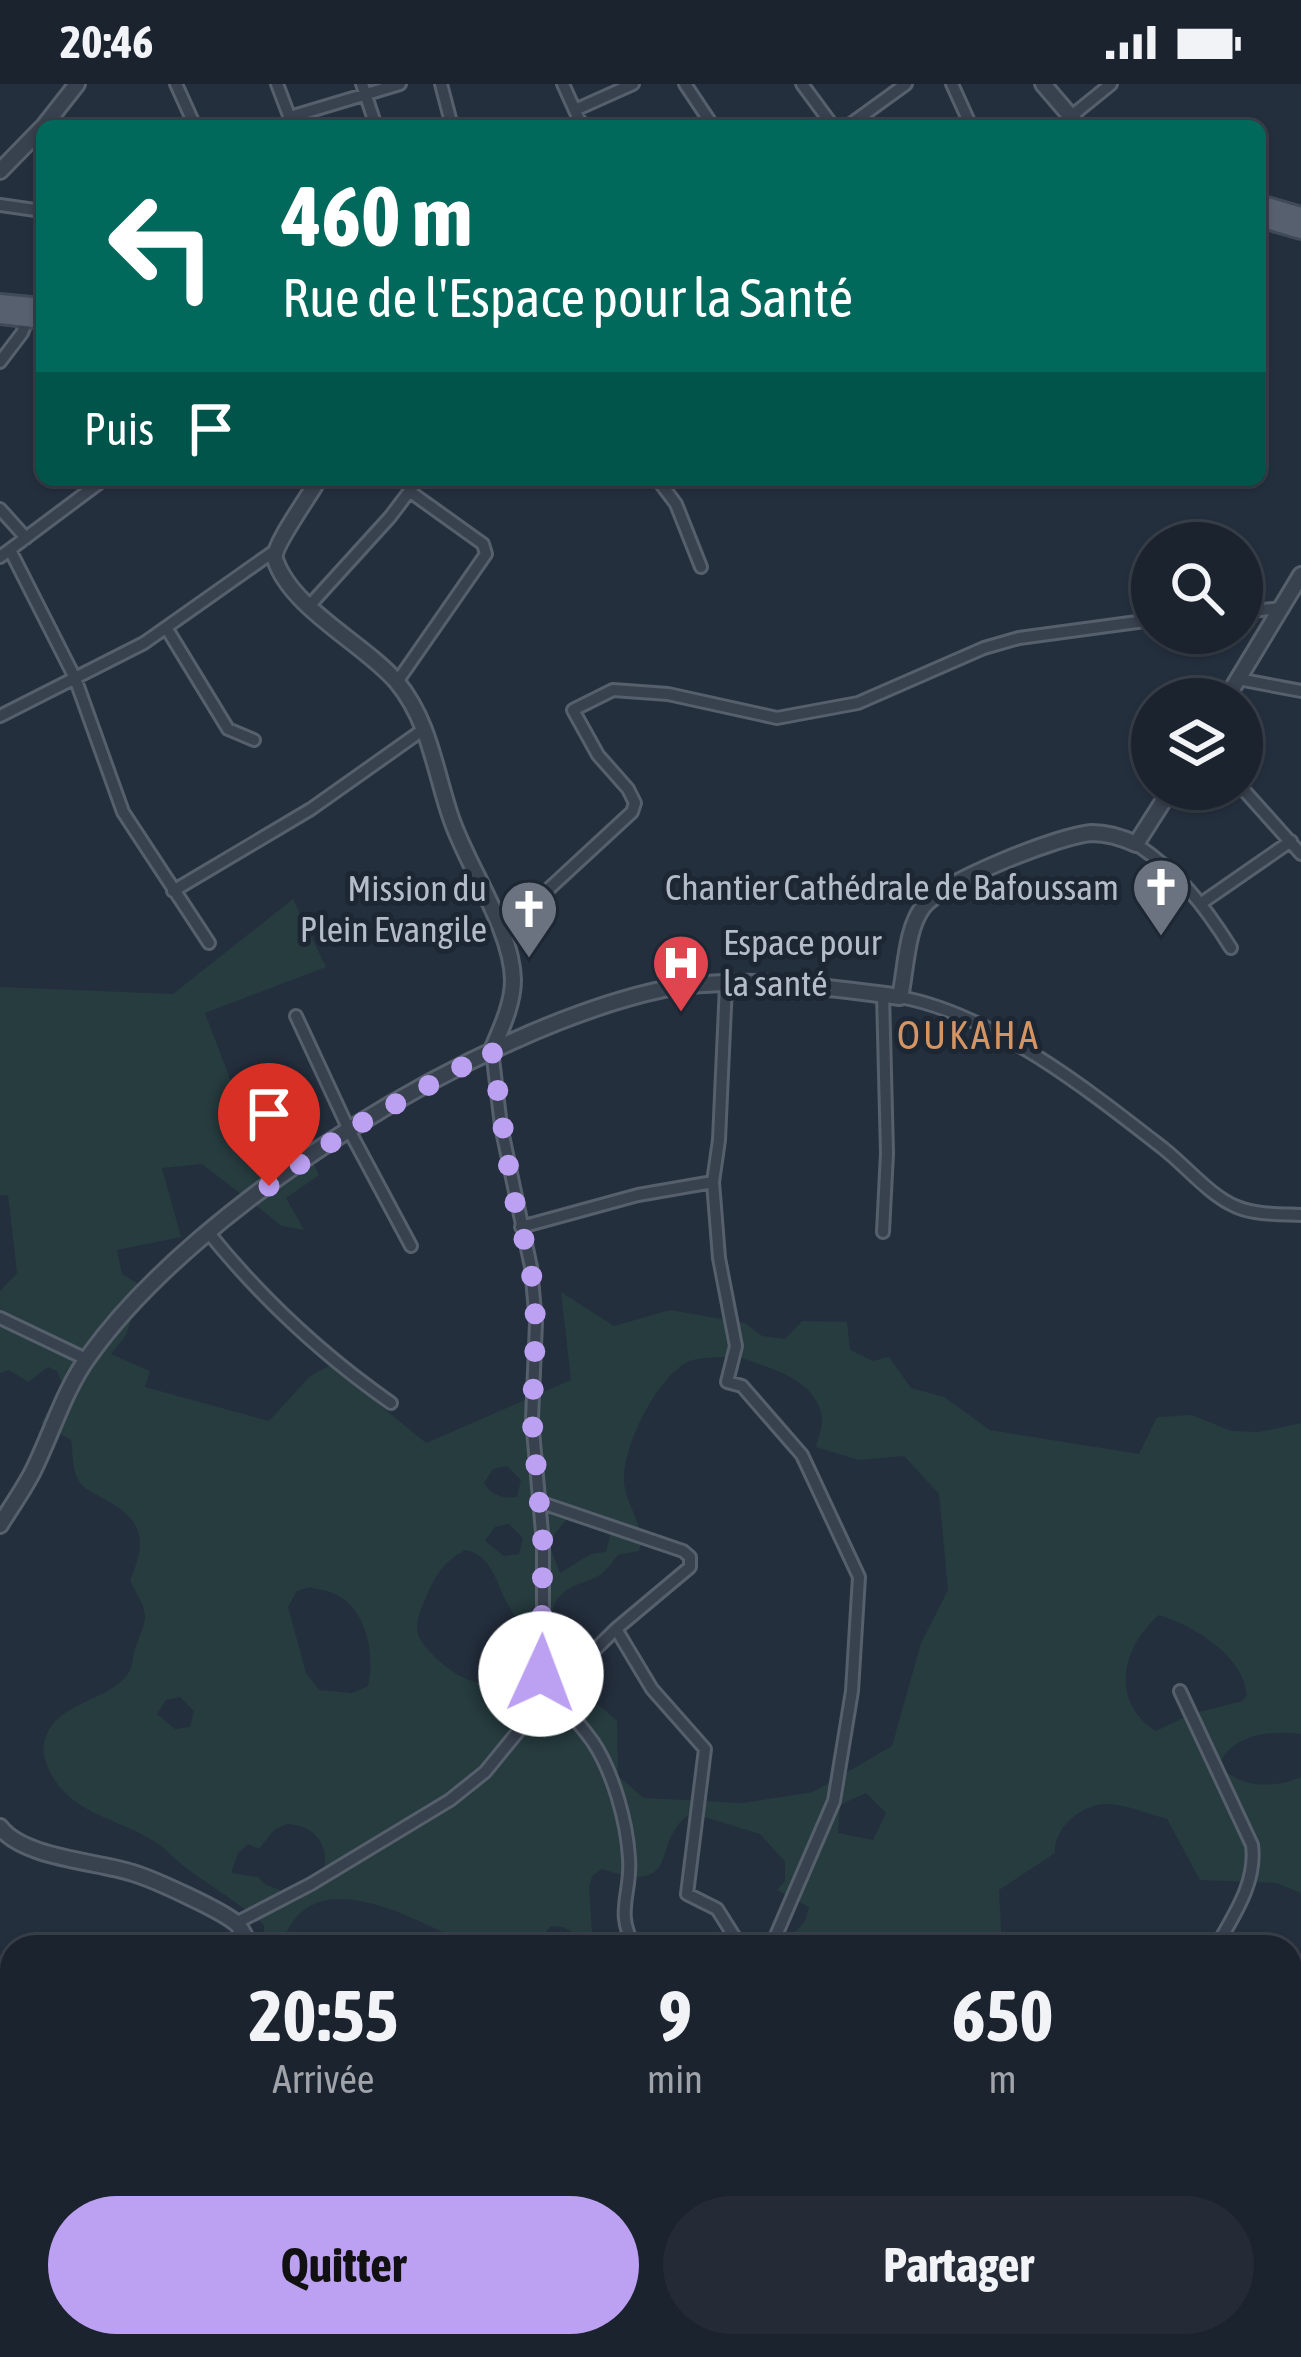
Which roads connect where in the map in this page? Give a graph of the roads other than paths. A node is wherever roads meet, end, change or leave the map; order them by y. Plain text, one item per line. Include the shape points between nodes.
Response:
1 (77, 84) edge
2 (176, 84) edge
3 (277, 84) edge
4 (400, 84) edge
5 (441, 84) edge
6 (563, 84) edge
7 (633, 84) edge
8 (685, 84) edge
9 (802, 84) edge
10 (906, 84) edge
11 (952, 84) edge
12 (1043, 84) edge
13 (1111, 84) edge
14 (365, 90) edge
15 (575, 110) junction
16 (49, 120) edge
17 (192, 120) edge
18 (290, 120) edge
19 (296, 120) edge
20 (374, 120) edge
21 (450, 120) edge
22 (579, 120) edge
23 (709, 120) edge
24 (828, 120) edge
25 (856, 120) edge
26 (968, 120) edge
27 (1072, 120) edge
28 (1076, 120) edge
29 (36, 134) edge
30 (0, 171) edge
31 (0, 205) edge
32 (1266, 206) edge
33 (36, 211) edge
34 (1301, 216) edge
35 (1266, 220) edge
36 (1301, 230) edge
37 (0, 303) edge
38 (0, 315) edge
39 (36, 315) edge
40 (36, 315) edge
41 (36, 316) edge
42 (0, 362) edge
43 (95, 486) edge
44 (314, 486) edge
45 (412, 486) edge
46 (414, 486) edge
47 (662, 486) edge
48 (0, 509) edge
49 (26, 538) junction
50 (273, 552) junction
51 (5, 554) edge
52 (700, 567) dead end
53 (1301, 574) edge
54 (310, 605) junction
55 (1283, 608) junction
56 (1263, 610) edge
57 (1131, 623) edge
58 (167, 629) junction
59 (75, 678) junction
60 (1239, 678) edge
61 (397, 682) junction
62 (1263, 684) edge
63 (1301, 691) edge
64 (0, 716) edge
65 (424, 729) junction
66 (254, 740) dead end
67 (1158, 810) edge
68 (1262, 810) edge
69 (1291, 841) junction
70 (1136, 844) junction
71 (1301, 854) edge
72 (173, 891) junction
73 (1203, 902) junction
74 (501, 933) junction
75 (209, 943) dead end
76 (1231, 948) dead end
77 (726, 985) junction
78 (883, 994) junction
79 (900, 997) junction
80 (296, 1016) dead end
81 (492, 1050) junction
82 (349, 1130) junction
83 (713, 1182) junction
84 (1301, 1214) edge
85 (521, 1227) junction
86 (208, 1232) junction
87 (883, 1232) dead end
88 (411, 1246) dead end
89 (0, 1318) edge
90 (86, 1359) junction
91 (391, 1403) dead end
92 (539, 1502) junction
93 (0, 1525) edge
94 (616, 1629) junction
95 (1180, 1691) dead end
96 (547, 1696) junction
97 (0, 1827) edge
98 (236, 1923) junction
99 (244, 1935) edge
100 (628, 1935) edge
101 (733, 1935) edge
102 (776, 1935) edge
103 (1222, 1935) edge

1 - 16 street
2 - 17 street
3 - 18 street
4 - 14 street
5 - 21 street
6 - 15 street
7 - 15 street
8 - 23 street
9 - 24 street
10 - 25 street
11 - 26 street
12 - 27 street
13 - 28 street
14 - 19 street
14 - 20 street
15 - 22 street
29 - 30 street
31 - 33 street
32 - 34 main road
35 - 36 main road
37 - 39 main road
38 - 40 main road
41 - 42 street
43 - 49 street
44 - 50 street
45 - 54 street
46 - 61 street via 486,554
47 - 52 street
48 - 49 street
49 - 51 street
50 - 54 street
50 - 58 street
51 - 59 street
53 - 55 street
54 - 61 street
55 - 56 street
55 - 60 street
57 - 74 street via 1019,638 858,703 777,718 614,690 573,710 635,803
58 - 59 street
58 - 66 street via 228,729
59 - 64 street
59 - 72 street via 123,812
61 - 65 street
62 - 63 street
65 - 72 street
65 - 74 street
67 - 70 street
68 - 69 street
69 - 71 street
69 - 73 street
70 - 73 street
70 - 79 street via 1091,833 941,891 916,920
72 - 75 street
73 - 76 street
74 - 81 street via 513,983
77 - 78 street
77 - 81 street via 663,989
77 - 83 street
78 - 79 street
78 - 87 street
79 - 84 street via 1010,1040 1230,1204
80 - 82 street
81 - 82 street
81 - 85 street
82 - 86 street
82 - 88 street
83 - 85 street
83 - 102 street via 736,1346 727,1382 742,1386 802,1455 859,1576 834,1801
85 - 92 street via 536,1323
86 - 90 street
86 - 91 street via 301,1335
89 - 90 street
90 - 93 street
92 - 94 street via 690,1557 684,1574
92 - 96 street
94 - 96 street
94 - 101 street via 652,1689 705,1748 687,1894 717,1909
95 - 103 street via 1252,1845 1249,1884
96 - 98 street via 485,1772 450,1800
96 - 100 street via 605,1766 627,1838
97 - 98 street via 39,1850 136,1873
98 - 99 street

